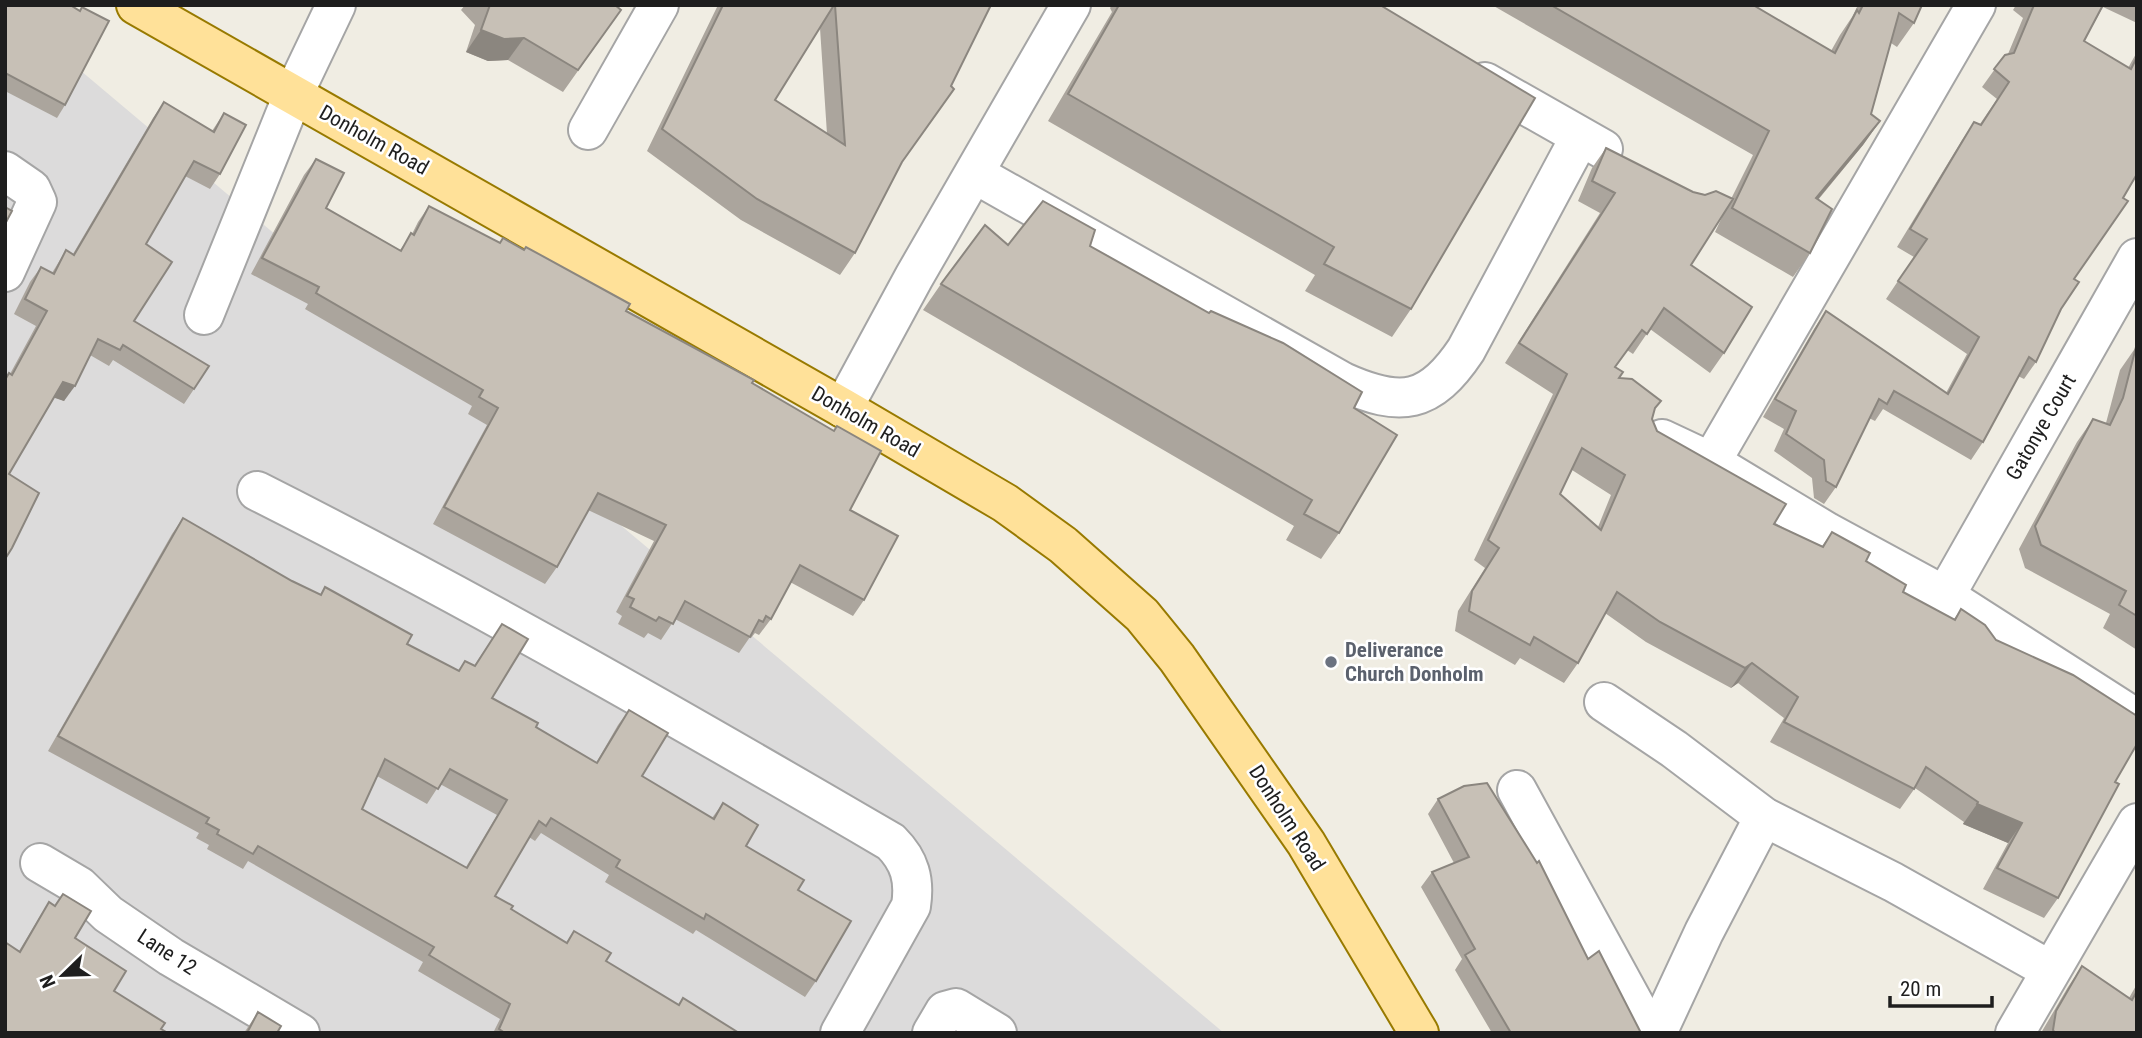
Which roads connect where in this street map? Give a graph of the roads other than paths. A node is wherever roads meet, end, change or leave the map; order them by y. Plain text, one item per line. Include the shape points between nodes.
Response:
1 (136, 5) edge
2 (336, 5) edge
3 (659, 5) edge
4 (1071, 5) edge
5 (1976, 5) edge
6 (1460, 67) edge
7 (293, 95) junction
8 (589, 130) dead end
9 (1580, 137) junction
10 (1629, 162) edge
11 (5, 171) edge
12 (975, 174) junction
13 (2137, 258) edge
14 (5, 272) edge
15 (204, 315) dead end
16 (843, 408) junction
17 (1660, 438) edge
18 (1711, 462) junction
19 (257, 491) dead end
20 (1945, 596) junction
21 (1604, 702) dead end
22 (2137, 719) edge
23 (1517, 790) dead end
24 (1765, 817) junction
25 (2137, 823) edge
26 (40, 863) dead end
27 (2050, 970) junction
28 (300, 1033) edge
29 (840, 1033) edge
30 (932, 1033) edge
31 (997, 1033) edge
32 (1419, 1033) edge
33 (1650, 1033) edge
34 (1657, 1033) edge
35 (2015, 1033) edge

1 - 7 main road, Donholm Road
2 - 7 street
3 - 8 street
4 - 12 street
5 - 18 street
6 - 9 street
7 - 15 street
7 - 16 main road, Donholm Road
9 - 10 street
9 - 12 street via 1454,368 1413,399 1365,392 1343,382
11 - 14 street via 32,189 37,202
12 - 16 street
13 - 20 street, Gatonye Court
16 - 32 main road, Donholm Road via 1005,503 1063,545 1142,615 1185,668 1306,843
17 - 18 street
18 - 20 street via 1827,533
19 - 29 street via 646,700 891,842 911,870 911,906
20 - 22 street
21 - 24 street
23 - 33 street
24 - 27 street
24 - 34 street
25 - 27 street
26 - 28 street, Lane 12 via 79,886 108,914 171,957
27 - 35 street
30 - 31 street via 945,1011 956,1008

